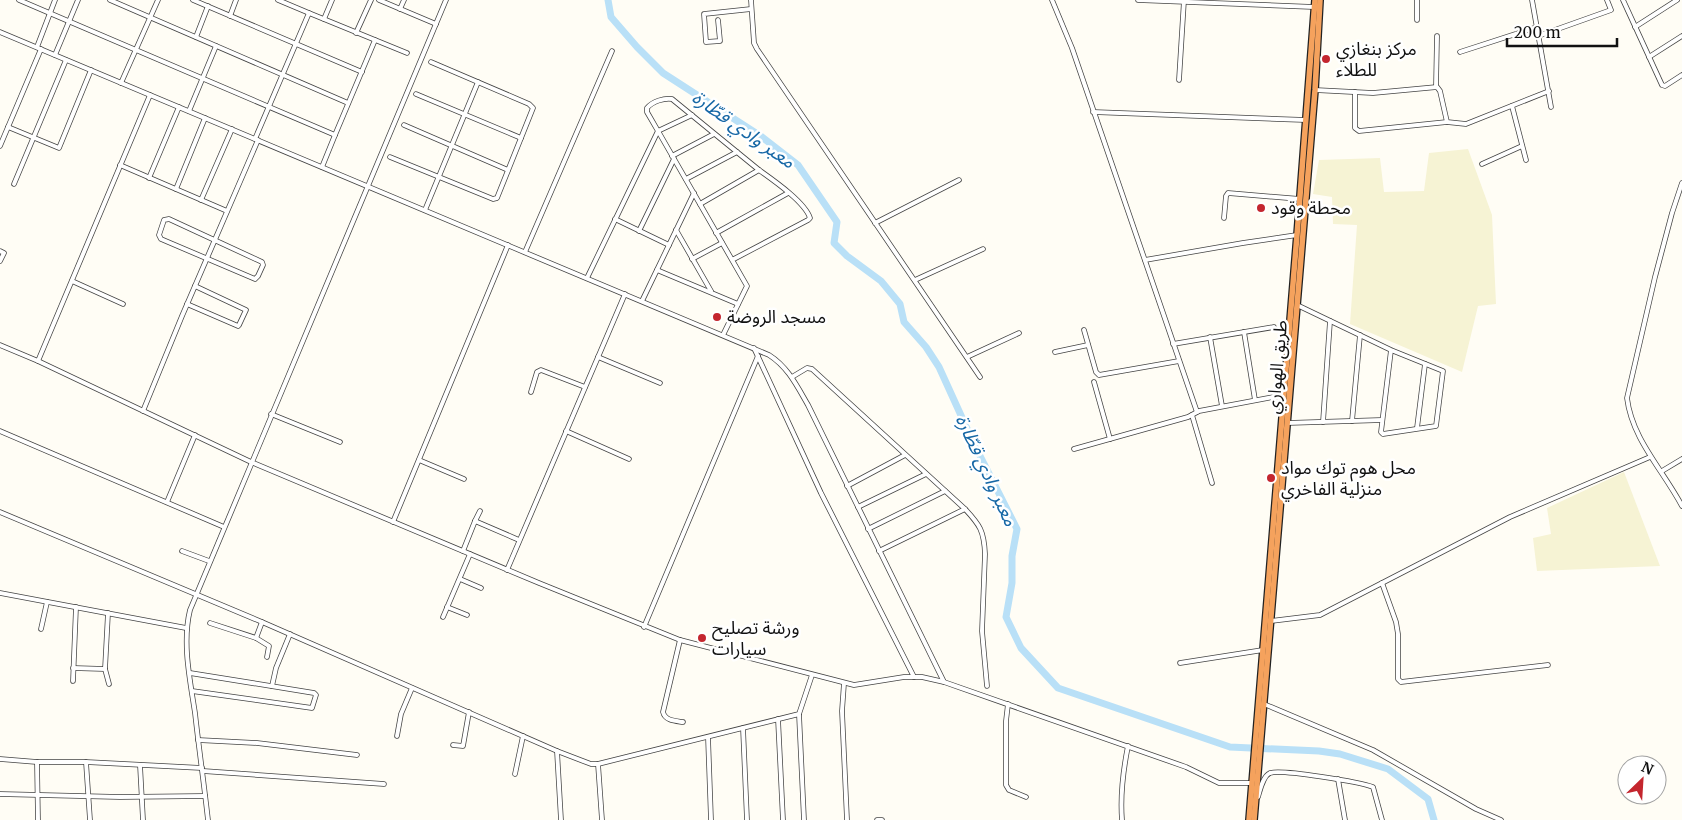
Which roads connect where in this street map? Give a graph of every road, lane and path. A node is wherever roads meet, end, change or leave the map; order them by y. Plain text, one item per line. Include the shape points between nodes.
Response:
1 (19, 0) edge
2 (55, 0) edge
3 (78, 0) edge
4 (110, 0) edge
5 (158, 0) edge
6 (193, 0) edge
7 (236, 0) edge
8 (278, 0) edge
9 (296, 0) edge
10 (332, 0) edge
11 (370, 0) edge
12 (379, 0) edge
13 (404, 0) edge
14 (446, 0) edge
15 (750, 0) edge
16 (1052, 0) edge
17 (1138, 0) edge
18 (1314, 0) edge
19 (1320, 0) edge
20 (1417, 0) edge
21 (1532, 0) edge
22 (1607, 0) edge
23 (1623, 0) edge
24 (1677, 0) edge
25 (385, 1) edge
26 (1167, 1) edge
27 (1184, 1) edge
28 (208, 6) junction
29 (293, 6) junction
30 (1314, 7) junction
31 (400, 9) junction
32 (751, 9) junction
33 (309, 13) junction
34 (50, 14) junction
35 (230, 16) junction
36 (151, 17) junction
37 (324, 19) junction
38 (718, 20) dead end
39 (1416, 20) dead end
40 (69, 21) junction
41 (436, 24) junction
42 (1537, 27) junction
43 (1635, 27) junction
44 (0, 32) edge
45 (356, 32) junction
46 (1437, 36) dead end
47 (1538, 36) junction
48 (1682, 36) edge
49 (196, 37) junction
50 (375, 40) junction
51 (720, 41) junction
52 (296, 44) junction
53 (216, 46) junction
54 (39, 48) junction
55 (720, 48) dead end
56 (136, 51) junction
57 (612, 51) dead end
58 (1460, 52) dead end
59 (407, 53) dead end
60 (55, 55) junction
61 (1649, 57) junction
62 (66, 60) junction
63 (431, 62) dead end
64 (91, 70) junction
65 (362, 72) junction
66 (1682, 75) edge
67 (282, 76) junction
68 (202, 79) junction
69 (1179, 80) dead end
70 (478, 82) junction
71 (122, 83) junction
72 (1436, 87) junction
73 (1314, 90) junction
74 (1355, 92) junction
75 (1548, 92) junction
76 (416, 94) dead end
77 (150, 95) junction
78 (348, 103) junction
79 (269, 106) junction
80 (1512, 106) junction
81 (1551, 106) dead end
82 (179, 107) junction
83 (189, 111) junction
84 (1093, 112) junction
85 (465, 114) junction
86 (692, 115) junction
87 (206, 118) junction
88 (1306, 120) junction
89 (1447, 122) junction
90 (404, 125) dead end
91 (8, 127) junction
92 (232, 129) junction
93 (658, 132) junction
94 (714, 134) junction
95 (335, 135) junction
96 (34, 137) junction
97 (521, 138) junction
98 (256, 140) junction
99 (1, 143) edge
100 (452, 145) junction
101 (1522, 146) junction
102 (737, 152) junction
103 (390, 157) dead end
104 (673, 158) junction
105 (1526, 160) dead end
106 (1482, 164) dead end
107 (120, 165) junction
108 (322, 167) junction
109 (508, 170) junction
110 (759, 170) junction
111 (439, 176) junction
112 (149, 178) junction
113 (686, 179) junction
114 (959, 180) dead end
115 (14, 184) dead end
116 (1682, 184) edge
117 (367, 186) junction
118 (176, 189) junction
119 (694, 193) junction
120 (788, 193) junction
121 (1300, 199) junction
122 (201, 200) junction
123 (700, 204) junction
124 (425, 210) junction
125 (227, 211) junction
126 (1224, 218) dead end
127 (615, 219) junction
128 (875, 223) junction
129 (676, 230) junction
130 (640, 231) junction
131 (716, 233) junction
132 (1297, 235) junction
133 (214, 241) junction
134 (722, 243) junction
135 (508, 245) junction
136 (669, 245) junction
137 (983, 249) dead end
138 (0, 251) edge
139 (525, 252) junction
140 (206, 258) junction
141 (692, 258) junction
142 (732, 260) junction
143 (1145, 260) junction
144 (0, 261) edge
145 (657, 270) junction
146 (587, 278) junction
147 (72, 280) junction
148 (914, 280) junction
149 (195, 286) junction
150 (712, 293) junction
151 (625, 294) junction
152 (642, 301) junction
153 (123, 304) dead end
154 (187, 304) junction
155 (738, 304) junction
156 (1297, 305) junction
157 (1330, 321) junction
158 (1274, 327) dead end
159 (1084, 330) dead end
160 (1244, 332) junction
161 (1019, 333) dead end
162 (723, 335) junction
163 (1360, 335) junction
164 (1210, 337) junction
165 (1174, 344) junction
166 (0, 345) edge
167 (1088, 345) junction
168 (754, 348) junction
169 (1391, 350) junction
170 (1055, 352) dead end
171 (758, 356) junction
172 (598, 357) junction
173 (967, 357) junction
174 (38, 361) junction
175 (1179, 361) junction
176 (1424, 364) junction
177 (792, 377) junction
178 (980, 377) dead end
179 (1094, 382) dead end
180 (660, 383) dead end
181 (585, 387) junction
182 (531, 392) dead end
183 (1284, 395) junction
184 (1255, 400) junction
185 (1222, 406) junction
186 (143, 411) junction
187 (1197, 412) junction
188 (271, 414) junction
189 (1192, 415) junction
190 (1382, 420) junction
191 (1352, 421) junction
192 (1323, 422) junction
193 (1287, 423) junction
194 (1417, 428) junction
195 (0, 430) edge
196 (566, 431) junction
197 (195, 435) junction
198 (1110, 439) junction
199 (340, 442) dead end
200 (1074, 449) dead end
201 (905, 455) junction
202 (1650, 456) junction
203 (629, 459) dead end
204 (1682, 459) edge
205 (419, 460) junction
206 (251, 462) junction
207 (1662, 471) junction
208 (926, 474) junction
209 (1280, 477) junction
210 (464, 479) dead end
211 (1212, 483) dead end
212 (847, 486) junction
213 (945, 492) junction
214 (166, 502) junction
215 (1682, 506) edge
216 (858, 507) junction
217 (965, 509) junction
218 (480, 511) dead end
219 (0, 512) edge
220 (475, 521) junction
221 (393, 522) junction
222 (224, 527) junction
223 (868, 529) junction
224 (519, 540) junction
225 (182, 551) dead end
226 (463, 551) junction
227 (879, 551) junction
228 (470, 554) junction
229 (209, 561) junction
230 (507, 570) junction
231 (460, 579) junction
232 (1382, 584) junction
233 (481, 588) dead end
234 (0, 593) edge
235 (197, 594) junction
236 (47, 602) junction
237 (447, 606) junction
238 (76, 607) junction
239 (108, 613) junction
240 (467, 616) dead end
241 (443, 617) dead end
242 (1271, 621) junction
243 (262, 622) junction
244 (210, 623) dead end
245 (644, 626) junction
246 (186, 628) junction
247 (41, 630) dead end
248 (290, 634) junction
249 (256, 638) junction
250 (680, 640) junction
251 (1263, 650) junction
252 (267, 657) dead end
253 (1180, 663) dead end
254 (1548, 664) dead end
255 (73, 668) junction
256 (105, 669) junction
257 (190, 673) junction
258 (812, 675) junction
259 (914, 677) junction
260 (73, 682) dead end
261 (944, 682) junction
262 (844, 683) junction
263 (109, 684) dead end
264 (272, 686) junction
265 (987, 686) dead end
266 (412, 688) junction
267 (192, 691) junction
268 (1008, 704) junction
269 (1264, 704) junction
270 (469, 712) junction
271 (799, 714) junction
272 (778, 720) junction
273 (684, 722) dead end
274 (743, 728) junction
275 (397, 736) dead end
276 (524, 736) junction
277 (708, 737) junction
278 (1259, 737) junction
279 (198, 740) junction
280 (453, 745) dead end
281 (1128, 746) junction
282 (556, 751) junction
283 (357, 755) dead end
284 (0, 759) edge
285 (37, 762) junction
286 (86, 762) junction
287 (598, 764) junction
288 (140, 765) junction
289 (202, 770) junction
290 (514, 774) dead end
291 (1256, 774) junction
292 (1338, 779) junction
293 (1252, 783) junction
294 (384, 784) dead end
295 (0, 794) edge
296 (37, 795) junction
297 (89, 796) junction
298 (205, 796) junction
299 (141, 797) junction
300 (1026, 797) dead end
301 (1256, 801) junction
302 (38, 820) edge
303 (90, 820) edge
304 (143, 820) edge
305 (208, 820) edge
306 (561, 820) edge
307 (602, 820) edge
308 (711, 820) edge
309 (747, 820) edge
310 (783, 820) edge
311 (804, 820) edge
312 (847, 820) edge
313 (877, 820) edge
314 (882, 820) edge
315 (1122, 820) edge
316 (1249, 820) edge
317 (1254, 820) edge
318 (1345, 820) edge
319 (1382, 820) edge
320 (1501, 820) edge

1 - 34 street
2 - 34 street
3 - 40 street
4 - 36 street
5 - 36 street
6 - 28 street
7 - 35 street
8 - 29 street
9 - 29 street
10 - 37 street
11 - 45 street
12 - 25 street
13 - 31 street
14 - 41 street
15 - 32 street
16 - 84 street
17 - 26 street
18 - 30 highway, طريق الهواري
19 - 73 highway, طريق الهواري
20 - 39 street
21 - 42 street
22 - 47 street via 1611,10
23 - 43 street
24 - 43 street
25 - 31 street
26 - 27 street
27 - 30 street
27 - 69 street
28 - 35 street
28 - 49 street
29 - 33 street
30 - 88 highway, طريق الهواري
31 - 41 street
32 - 51 street via 704,14 706,42
32 - 128 street via 757,49
33 - 37 street
33 - 52 street
34 - 40 street
34 - 54 street
35 - 52 street
36 - 49 street
36 - 56 street
37 - 45 street
38 - 51 street
40 - 56 street
40 - 60 street
41 - 117 street
42 - 47 street
42 - 58 street
43 - 61 street
44 - 54 street
45 - 50 street
46 - 72 street
47 - 75 street
48 - 61 street
49 - 53 street
50 - 59 street
50 - 65 street
51 - 55 street
52 - 65 street
52 - 67 street
53 - 67 street
53 - 68 street
54 - 60 street
54 - 91 street
56 - 68 street
56 - 71 street
57 - 139 street
60 - 62 street
61 - 66 street via 1663,86
62 - 64 street
62 - 96 street
63 - 70 street
64 - 71 street
64 - 96 street via 60,148
65 - 78 street
67 - 78 street
67 - 79 street
68 - 79 street
68 - 83 street
70 - 85 street
70 - 97 street via 532,106
71 - 77 street
72 - 74 street
72 - 89 street via 1440,91
73 - 74 street
73 - 156 highway, طريق الهواري
74 - 89 street via 1355,128 1359,131
75 - 80 street
75 - 81 street
76 - 85 street
77 - 82 street
77 - 107 street
78 - 95 street
79 - 95 street
79 - 98 street
80 - 89 street via 1466,124
80 - 101 street
82 - 83 street
82 - 112 street
83 - 87 street
84 - 88 street
84 - 143 street
85 - 97 street
85 - 100 street
86 - 93 street
86 - 93 street via 672,99 649,105 647,112
86 - 94 street
87 - 92 street
87 - 118 street
88 - 121 highway, طريق الهواري
90 - 100 street
91 - 96 street
91 - 99 street
92 - 98 street
92 - 122 street
93 - 104 street
93 - 127 street
94 - 102 street
94 - 104 street
95 - 108 street
96 - 115 street
97 - 109 street
98 - 108 street
98 - 125 street
100 - 109 street
100 - 111 street
101 - 105 street
101 - 106 street
102 - 110 street
102 - 113 street
103 - 111 street
104 - 113 street
104 - 130 street
107 - 112 street
107 - 147 street
108 - 117 street
109 - 111 street via 495,200
110 - 120 street
110 - 123 street
111 - 124 street
112 - 118 street
113 - 119 street
114 - 128 street
116 - 202 street via 1655,277 1626,398 1628,410
117 - 124 street
117 - 188 street
118 - 122 street
119 - 123 street
119 - 129 street
120 - 131 street
120 - 142 street via 810,218
121 - 126 street via 1228,193
121 - 132 highway, طريق الهواري
122 - 125 street
123 - 131 street
124 - 135 street
125 - 133 street
127 - 130 street
127 - 146 street
128 - 148 street
129 - 136 street
129 - 141 street
130 - 136 street
131 - 134 street
132 - 143 street
132 - 183 highway, طريق الهواري
133 - 140 street
133 - 140 street via 169,219 164,220 161,238
133 - 140 street via 262,262 261,271 255,278
134 - 141 street
134 - 142 street
135 - 139 street
135 - 205 street
136 - 145 street
137 - 148 street
138 - 144 street via 4,253
139 - 146 street
140 - 149 street
141 - 150 street
142 - 155 street via 747,287
143 - 165 street
145 - 150 street
145 - 152 street
146 - 151 street
147 - 153 street
147 - 174 street
148 - 173 street
149 - 154 street
149 - 154 street via 246,310 238,326
150 - 155 street
151 - 152 street
151 - 172 street
152 - 162 street
154 - 186 street
155 - 162 street
156 - 157 street
156 - 193 highway, طريق الهواري
157 - 163 street
157 - 192 street
158 - 160 street
159 - 167 street
160 - 164 street
160 - 184 street
161 - 173 street
162 - 168 street
163 - 169 street
163 - 191 street
164 - 165 street
164 - 185 street
165 - 175 street
166 - 174 street
167 - 170 street
167 - 175 street via 1099,375
168 - 171 street
168 - 177 street via 773,358
169 - 176 street
169 - 190 street
171 - 245 street
171 - 259 street via 820,493
172 - 180 street
172 - 181 street
173 - 178 street
174 - 186 street
175 - 187 street
176 - 194 street
176 - 194 street via 1441,370 1443,374 1437,425
177 - 201 street via 805,369 812,369
177 - 212 street
179 - 198 street
181 - 182 street via 540,370
181 - 196 street
183 - 184 street
183 - 209 highway, طريق الهواري
184 - 185 street
185 - 187 street
186 - 197 street
187 - 189 street
188 - 199 street
188 - 206 street
189 - 198 street
189 - 211 street
190 - 191 street
190 - 194 street via 1382,433
191 - 192 street
192 - 193 street
193 - 209 highway, طريق الهواري
195 - 214 street
196 - 203 street
196 - 224 street
197 - 206 street
197 - 214 street
198 - 200 street
201 - 208 street
201 - 212 street
202 - 207 street
202 - 232 street via 1510,517
204 - 207 street
205 - 210 street
205 - 221 street
206 - 221 street
206 - 222 street
207 - 215 street
208 - 213 street
208 - 216 street
209 - 242 highway, طريق الهواري
209 - 251 highway, طريق الهواري
212 - 216 street
213 - 217 street
213 - 223 street
214 - 222 street
216 - 223 street
217 - 227 street
217 - 265 street via 981,528 984,541 982,631
218 - 220 street
219 - 235 street
220 - 224 street
220 - 226 street
221 - 226 street
222 - 229 street
223 - 227 street
224 - 230 street
225 - 229 street
226 - 228 street
227 - 261 street
228 - 230 street
228 - 231 street
229 - 235 street
230 - 245 street
231 - 233 street
231 - 237 street
232 - 242 street via 1320,615
232 - 254 street via 1396,622 1398,679 1401,682
234 - 236 street
235 - 243 street
235 - 246 street
236 - 238 street
236 - 247 street
237 - 240 street
237 - 241 street
238 - 239 street
238 - 255 street
239 - 246 street
239 - 256 street
242 - 269 highway, طريق الهواري
243 - 248 street
243 - 249 street
244 - 249 street
245 - 250 street
246 - 257 street
248 - 264 street
248 - 266 street
249 - 252 street via 269,646
250 - 258 street
250 - 273 street via 663,712 668,719
251 - 253 street
251 - 278 highway, طريق الهواري
255 - 256 street
255 - 260 street
256 - 263 street
257 - 264 street
257 - 267 street
258 - 262 street
258 - 271 street
259 - 261 street
259 - 262 street via 860,685
261 - 268 street
262 - 312 street via 842,711
264 - 267 street via 314,693 314,706
266 - 270 street
266 - 275 street
267 - 279 street
268 - 281 street
268 - 300 street via 1006,785 1009,790
269 - 278 highway, طريق الهواري
269 - 320 street via 1373,750
270 - 276 street
270 - 280 street via 463,746
271 - 272 street
271 - 311 street
272 - 274 street
272 - 310 street
274 - 277 street
274 - 309 street
276 - 282 street
276 - 290 street
277 - 287 street
277 - 308 street
278 - 291 highway
279 - 283 street via 258,743
279 - 289 street
281 - 293 street via 1219,783
281 - 315 street via 1122,785
282 - 287 street
282 - 306 street
284 - 285 street
285 - 286 street
285 - 296 street
286 - 288 street
286 - 297 street
287 - 307 street
288 - 289 street
288 - 299 street
289 - 294 street
289 - 298 street
291 - 293 highway
291 - 301 highway
292 - 301 street via 1271,773 1265,777
292 - 318 street
292 - 319 street via 1373,787
293 - 316 highway
295 - 296 street
296 - 297 street
296 - 302 street
297 - 299 street
297 - 303 street
298 - 299 street
298 - 305 street
299 - 304 street
301 - 317 highway
313 - 314 street

